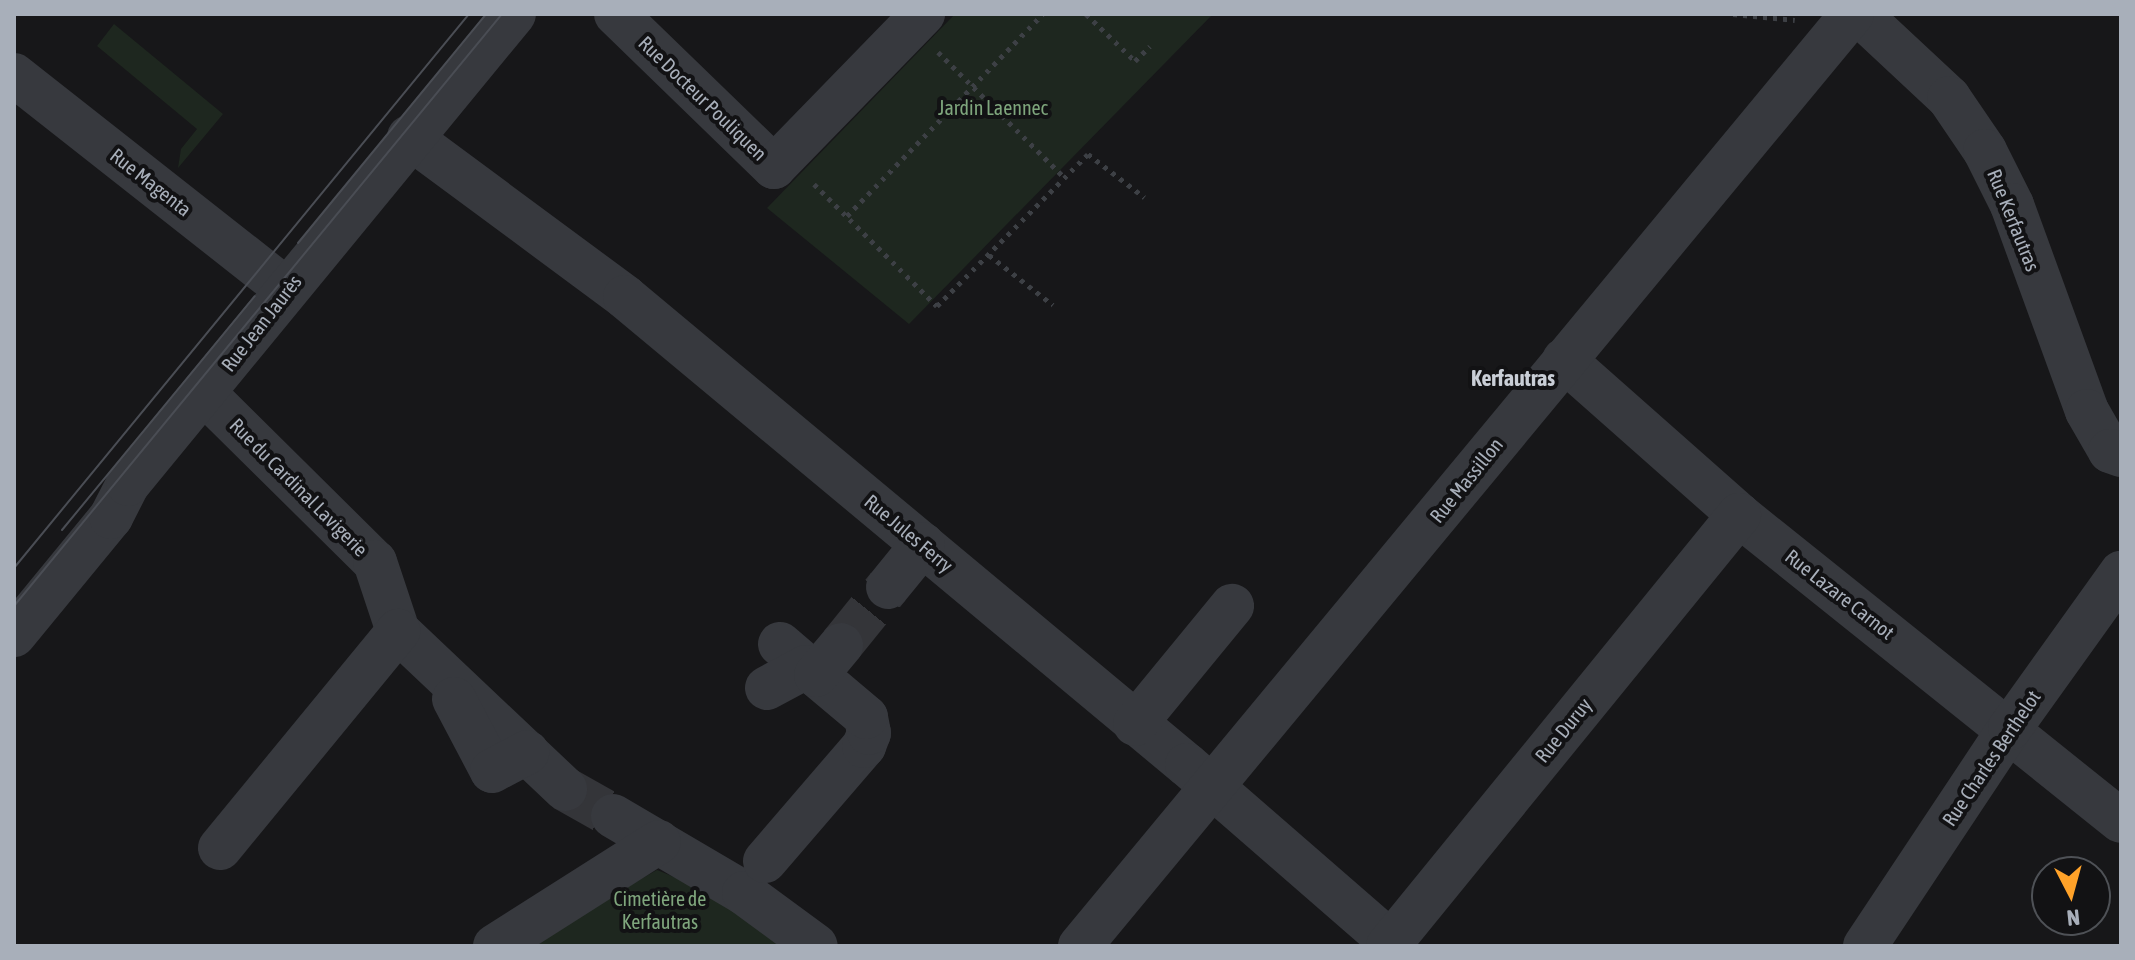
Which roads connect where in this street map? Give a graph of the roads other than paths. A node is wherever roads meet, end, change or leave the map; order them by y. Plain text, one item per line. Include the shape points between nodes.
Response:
1 (514, 14) edge
2 (616, 14) edge
3 (1852, 14) edge
4 (1859, 14) edge
5 (917, 20) edge
6 (14, 75) edge
7 (409, 137) junction
8 (287, 290) junction
9 (1564, 360) junction
10 (205, 394) junction
11 (2121, 455) edge
12 (1739, 515) junction
13 (923, 544) junction
14 (2121, 573) edge
15 (888, 587) tunnel mouth
16 (1232, 606) dead end
17 (398, 631) junction
18 (14, 635) edge
19 (767, 688) dead end
20 (454, 699) dead end
21 (1135, 724) junction
22 (2010, 728) junction
23 (527, 752) junction
24 (565, 789) tunnel mouth
25 (1213, 789) junction
26 (613, 816) tunnel mouth
27 (2121, 821) edge
28 (659, 842) junction
29 (220, 848) dead end
30 (765, 861) dead end
31 (1391, 945) edge
32 (495, 946) edge
33 (816, 946) edge
34 (1080, 946) edge
35 (1865, 946) edge

1 - 7 street, Rue Jean Jaurès
2 - 5 street, Rue Docteur Pouliquen via 774,167
3 - 9 street, Rue Massillon
4 - 11 street, Rue Kerfautras via 1949,98 1985,151 2012,205 2087,411 2110,451
6 - 8 street, Rue Magenta
7 - 8 street, Rue Jean Jaurès
7 - 13 street, Rue Jules Ferry via 625,297
8 - 10 street, Rue Jean Jaurès
9 - 12 street, Rue Lazare Carnot
9 - 25 street, Rue Massillon
10 - 17 street, Rue du Cardinal Lavigerie via 375,562
10 - 18 street, Rue Jean Jaurès via 128,484 111,517
12 - 22 street, Rue Lazare Carnot
12 - 31 street, Rue Duruy
13 - 15 street
13 - 21 street, Rue Jules Ferry
14 - 22 street, Rue Charles Berthelot
16 - 21 street
17 - 23 street, Rue du Cardinal Lavigerie
17 - 29 street
19 - 30 street via 811,658 866,717 869,733 864,746
20 - 23 street via 492,771
21 - 25 street, Rue Jules Ferry
22 - 27 street, Rue Lazare Carnot
22 - 35 street, Rue Charles Berthelot
23 - 24 street, Rue du Cardinal Lavigerie
25 - 31 street, Rue Jules Ferry
25 - 34 street, Rue Massillon
26 - 28 street
28 - 32 street
28 - 33 street via 744,893

